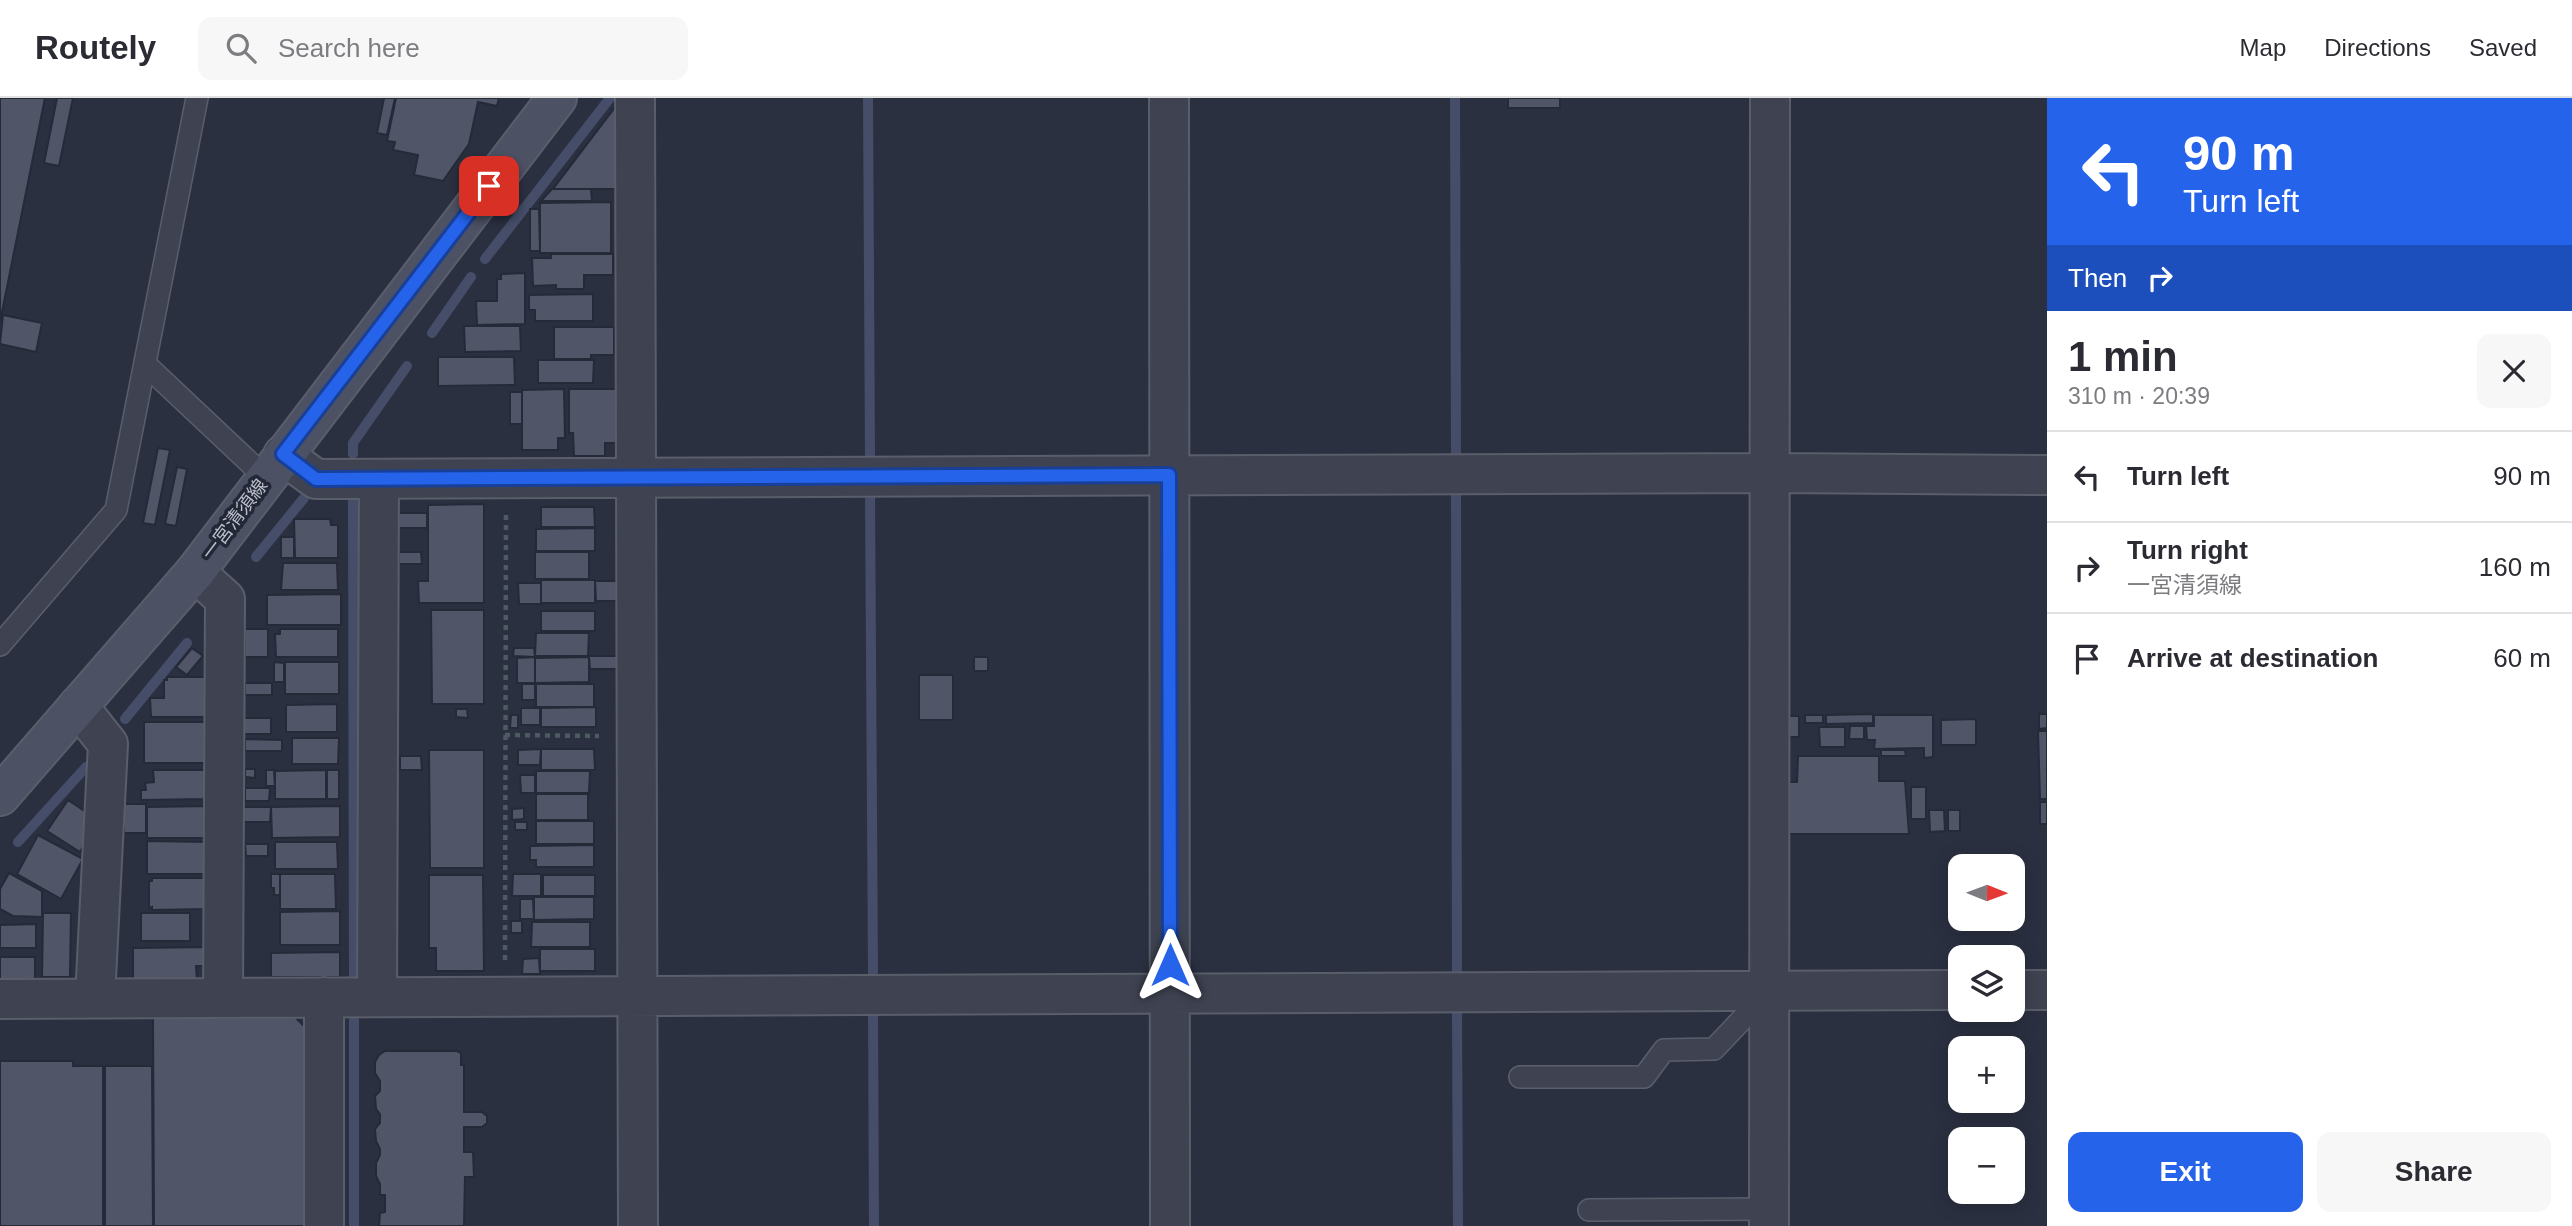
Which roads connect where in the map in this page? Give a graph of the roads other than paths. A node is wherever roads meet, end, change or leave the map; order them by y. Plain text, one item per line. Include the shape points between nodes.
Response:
1 (197, 98) edge
2 (557, 98) edge
3 (635, 98) edge
4 (1169, 98) edge
5 (1770, 98) edge
6 (145, 364) junction
7 (275, 466) junction
8 (1770, 473) junction
9 (1169, 475) junction
10 (2047, 475) edge
11 (636, 478) junction
12 (379, 479) junction
13 (195, 572) junction
14 (0, 645) edge
15 (78, 706) junction
16 (0, 796) edge
17 (1948, 990) edge
18 (2025, 990) edge
19 (2047, 990) edge
20 (1769, 991) junction
21 (1170, 993) junction
22 (638, 995) junction
23 (377, 996) junction
24 (223, 997) junction
25 (324, 997) junction
26 (95, 998) junction
27 (0, 999) edge
28 (1520, 1077) dead end
29 (1589, 1210) dead end
30 (1769, 1217) edge
31 (324, 1226) edge
32 (638, 1226) edge
33 (1170, 1226) edge

1 - 6 lane
2 - 7 main road, 一宮清須線
3 - 11 street
4 - 9 street
5 - 8 street
6 - 7 lane
6 - 14 lane via 116,510
7 - 12 street via 316,479
7 - 13 main road, 一宮清須線
8 - 9 street
8 - 10 street
8 - 20 street
9 - 11 street
9 - 21 street
11 - 12 street
11 - 22 street
12 - 23 street
13 - 15 main road, 一宮清須線
13 - 24 street via 225,599
15 - 16 main road, 一宮清須線
15 - 26 street via 108,744
17 - 20 street
18 - 19 street
20 - 21 street
20 - 28 lane via 1714,1049 1664,1050 1644,1076
20 - 30 street
21 - 22 street
21 - 33 street
22 - 23 street
22 - 32 street
23 - 25 street
24 - 25 street
24 - 26 street
25 - 31 street
26 - 27 street
29 - 30 lane

